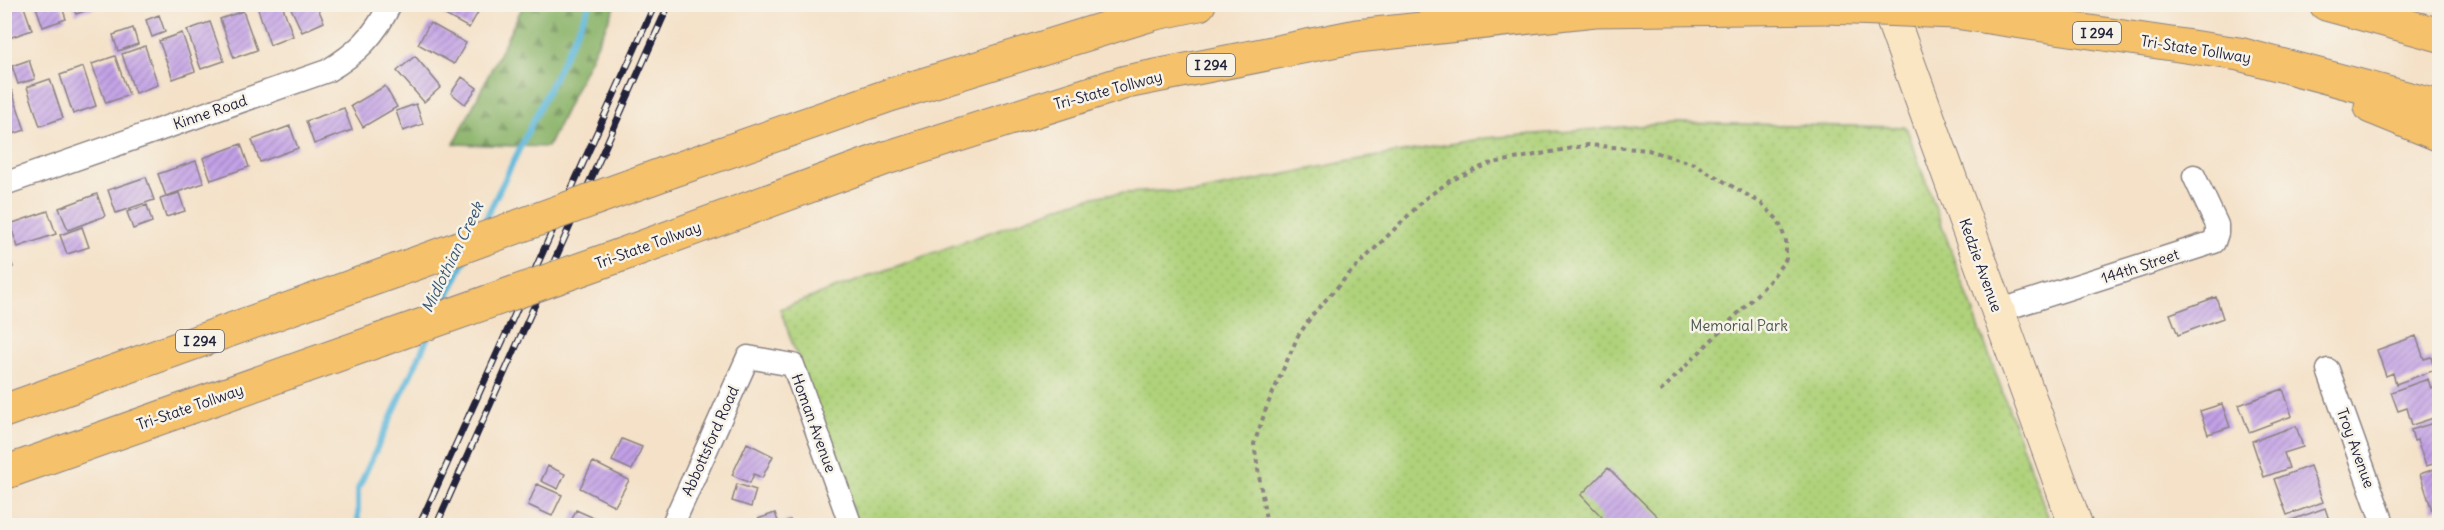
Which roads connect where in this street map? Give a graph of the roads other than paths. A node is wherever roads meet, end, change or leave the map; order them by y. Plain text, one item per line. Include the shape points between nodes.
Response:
1 (390, 4) edge
2 (1199, 4) edge
3 (1887, 4) edge
4 (2326, 4) edge
5 (2439, 34) edge
6 (2239, 54) junction
7 (2439, 108) edge
8 (2439, 135) edge
9 (2194, 176) dead end
10 (4, 184) edge
11 (1998, 311) junction
12 (748, 357) joint
13 (2328, 370) dead end
14 (4, 411) edge
15 (4, 473) edge
16 (672, 525) edge
17 (850, 525) edge
18 (2076, 525) edge
19 (2384, 525) edge

1 - 10 street, Kinne Road via 375,33 360,49 327,70
2 - 14 highway, I 294, bridge via 1152,14 890,95
3 - 11 main road, Kedzie Avenue
4 - 5 highway
6 - 7 highway, Tri-State Tollway / I 294
6 - 8 highway
6 - 15 highway, Tri-State Tollway / I 294, bridge via 1955,12 1827,7 1583,11 1358,36 1126,82 886,159
9 - 11 street, 144th Street via 2217,225 2214,242
11 - 18 main road, Kedzie Avenue
12 - 16 street, Abbottsford Road
12 - 17 street, Homan Avenue via 793,365
13 - 19 street, Troy Avenue

